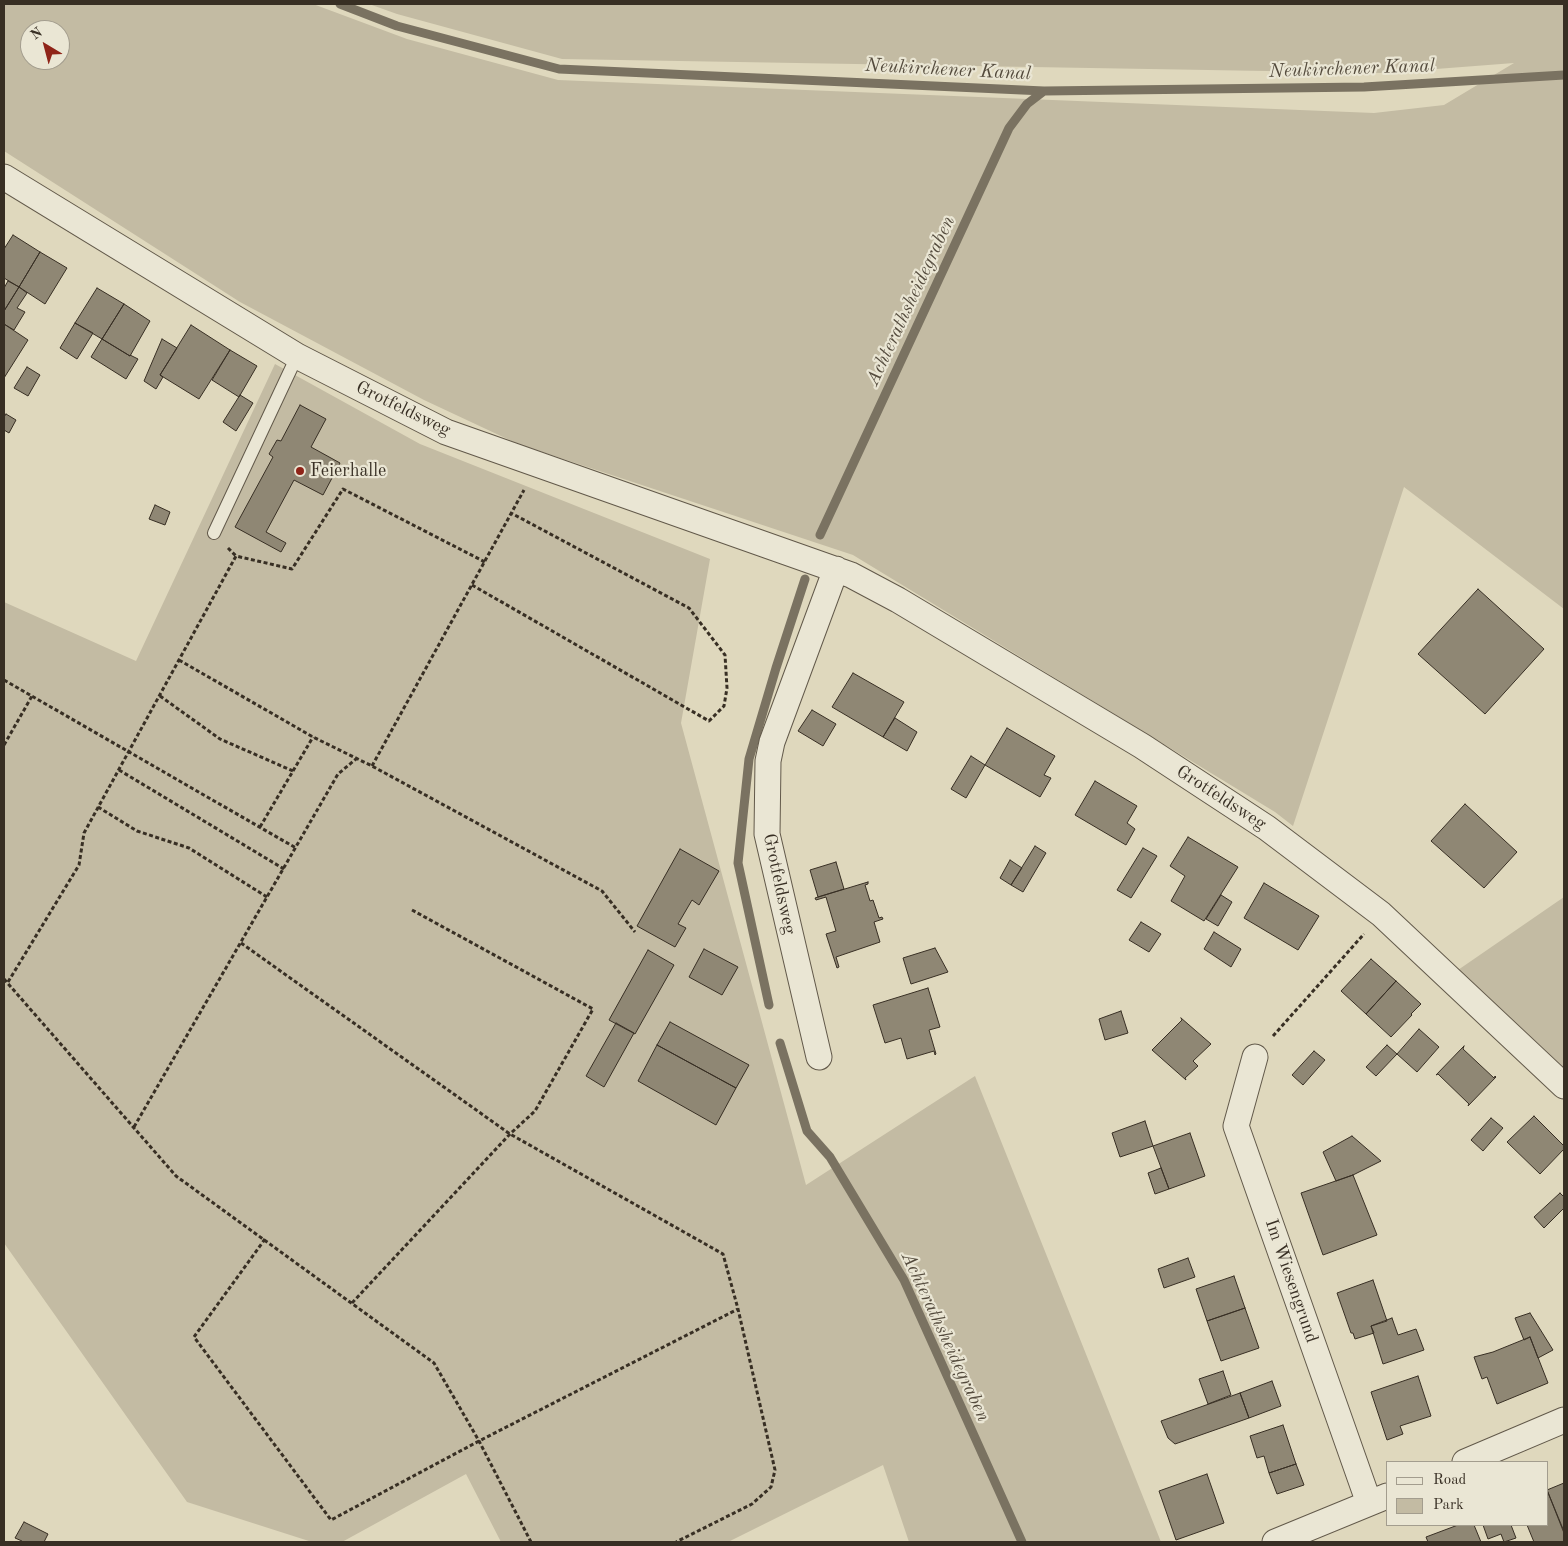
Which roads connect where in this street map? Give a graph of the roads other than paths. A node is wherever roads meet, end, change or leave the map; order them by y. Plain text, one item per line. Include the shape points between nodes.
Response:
1 (4, 177) edge
2 (297, 356) junction
3 (214, 534) dead end
4 (836, 569) junction
5 (819, 1057) dead end
6 (1254, 1057) road end
7 (1564, 1086) edge
8 (1564, 1420) edge
9 (1468, 1461) edge
10 (1378, 1500) edge
11 (1275, 1542) edge

1 - 2 street, Grotfeldsweg
2 - 3 lane
2 - 4 street, Grotfeldsweg via 446,432
4 - 5 street, Grotfeldsweg via 772,742 768,761 767,834
4 - 7 street, Grotfeldsweg via 898,600 1142,746 1267,828 1381,914
6 - 10 street, Im Wiesengrund via 1236,1126
8 - 9 street
10 - 11 street

